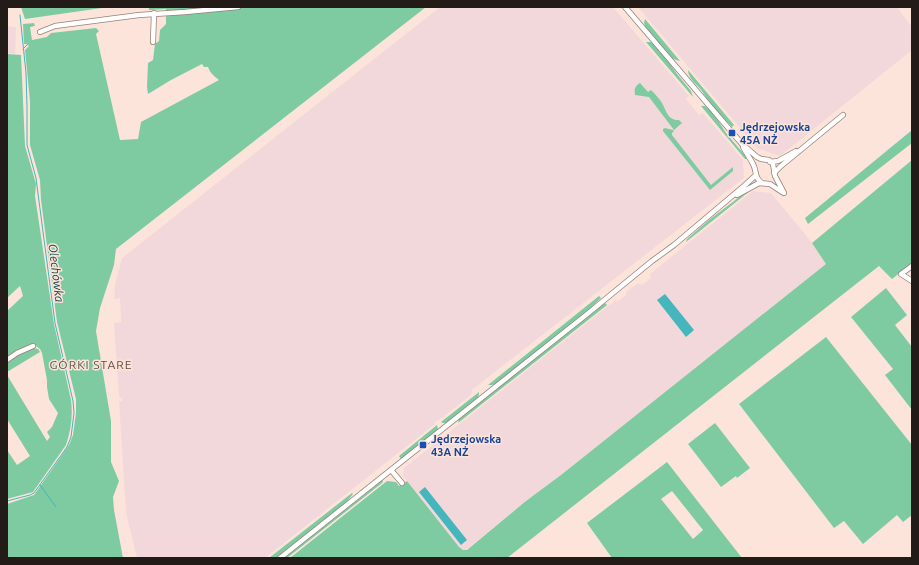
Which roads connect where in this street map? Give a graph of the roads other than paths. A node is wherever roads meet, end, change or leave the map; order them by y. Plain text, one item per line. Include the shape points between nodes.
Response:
1 (238, 7) edge
2 (626, 7) edge
3 (154, 13) junction
4 (40, 32) dead end
5 (153, 42) dead end
6 (843, 115) dead end
7 (742, 144) junction
8 (808, 144) junction
9 (764, 160) junction
10 (770, 162) junction
11 (755, 168) junction
12 (756, 175) junction
13 (775, 175) junction
14 (762, 183) junction
15 (768, 184) junction
16 (726, 202) junction
17 (912, 266) edge
18 (912, 281) edge
19 (32, 346) dead end
20 (7, 360) edge
21 (391, 470) junction
22 (402, 483) dead end
23 (280, 558) edge

1 - 3 street
2 - 7 street
3 - 4 street via 55,26
3 - 5 street
6 - 8 street
7 - 9 street via 756,157
7 - 11 street
8 - 10 street via 778,161
8 - 13 street via 781,166
9 - 10 street
9 - 11 street
10 - 13 street via 773,164
11 - 12 street
12 - 14 street
12 - 16 street
13 - 15 street
13 - 15 street via 784,193
14 - 15 street
14 - 16 street
16 - 21 street
17 - 18 street via 901,274
19 - 20 street
21 - 22 street
21 - 23 street

